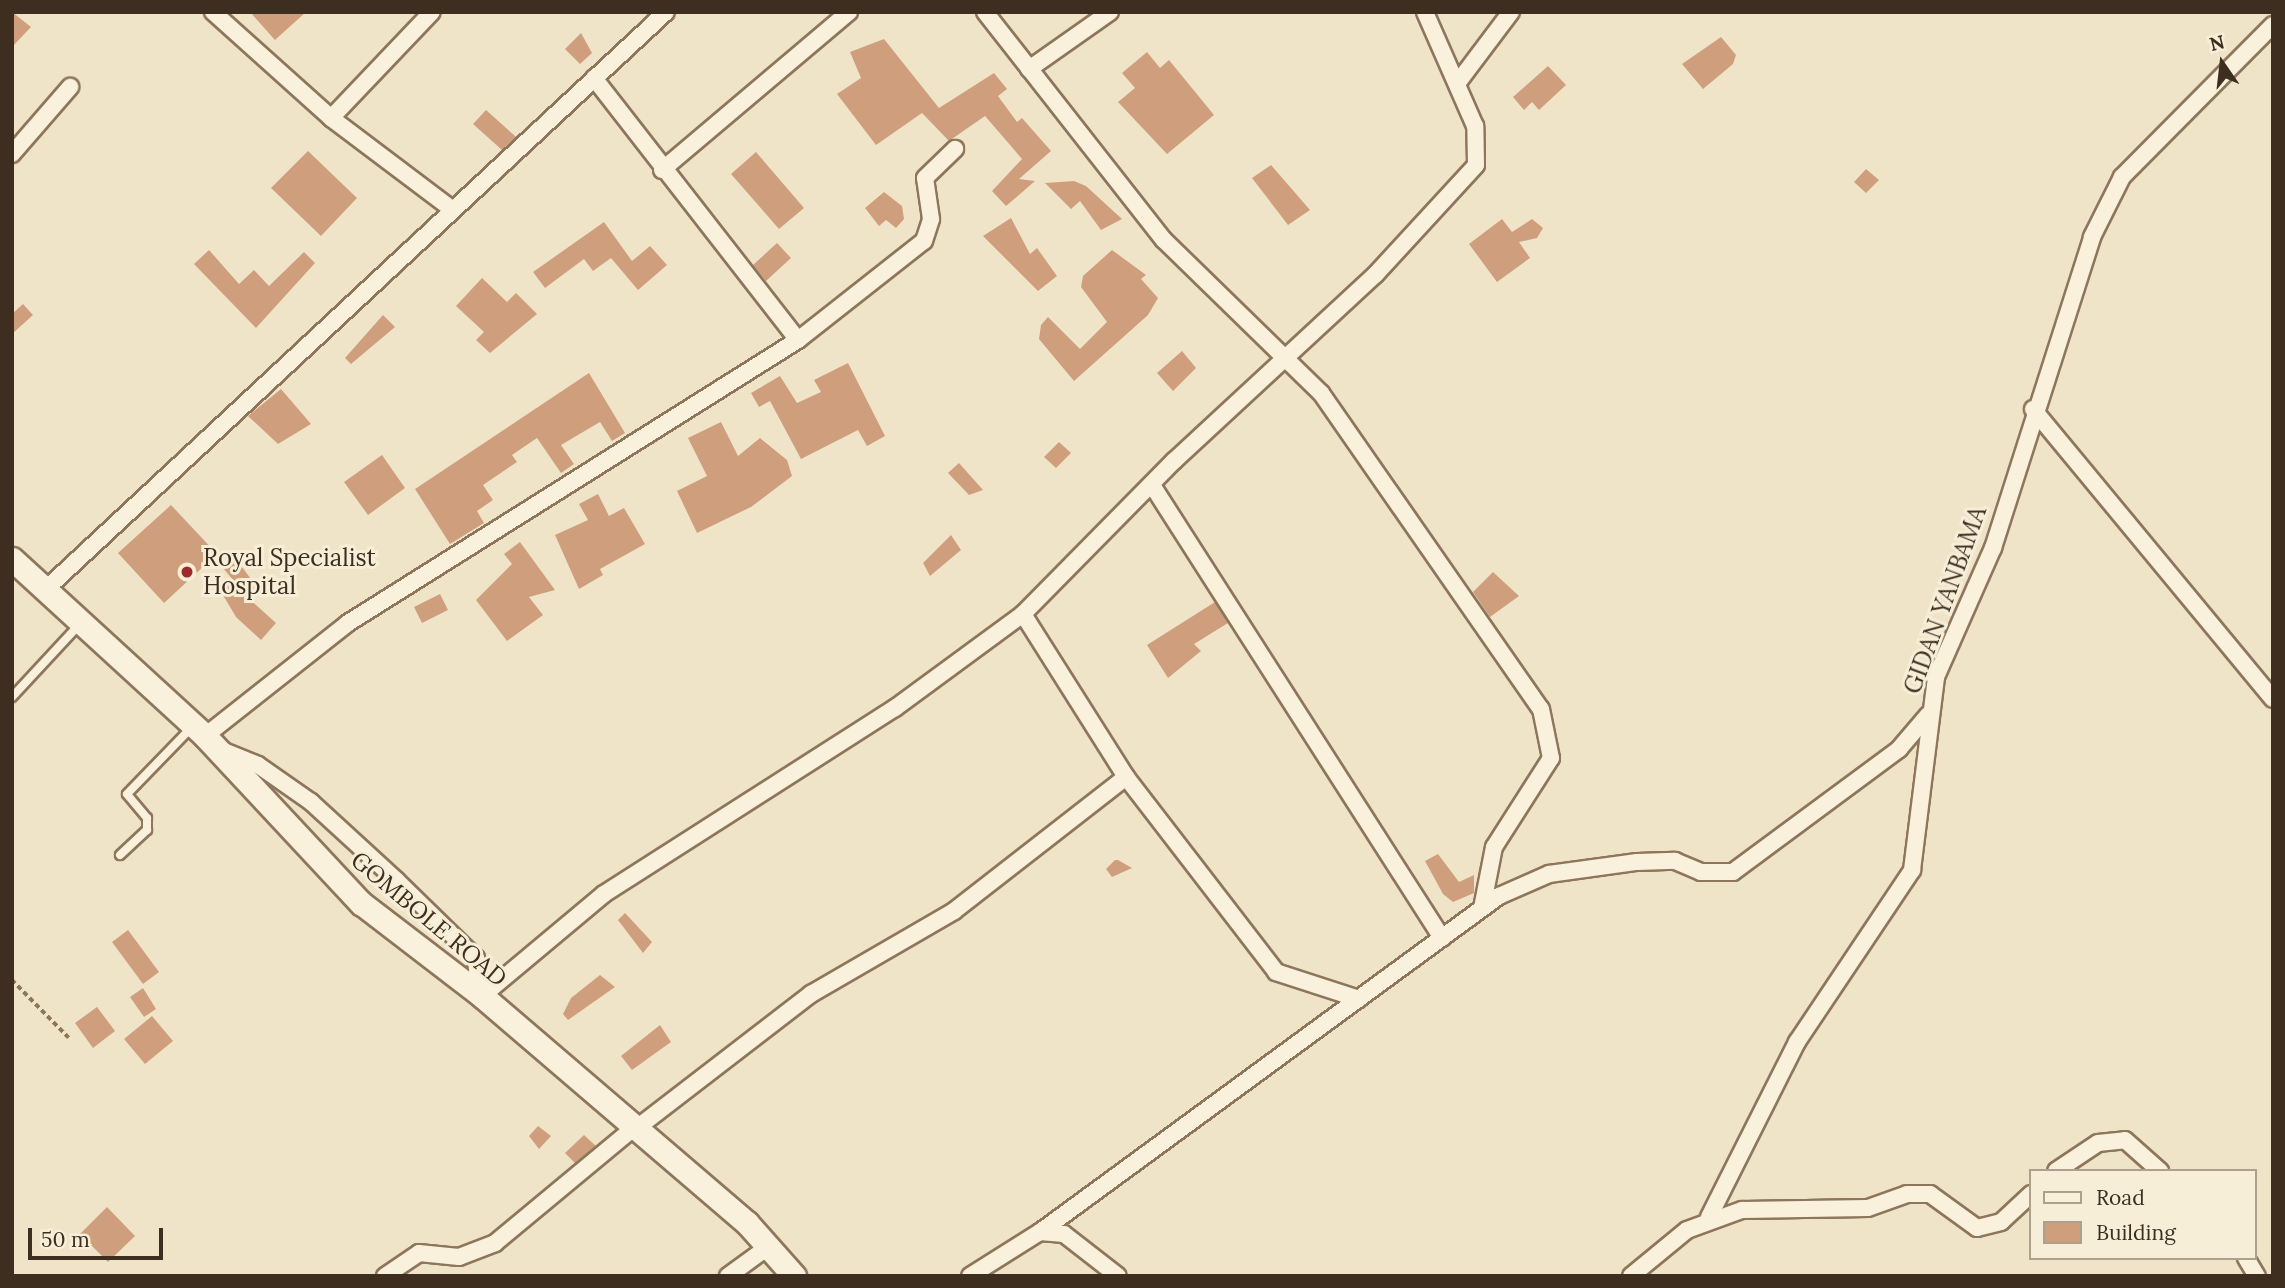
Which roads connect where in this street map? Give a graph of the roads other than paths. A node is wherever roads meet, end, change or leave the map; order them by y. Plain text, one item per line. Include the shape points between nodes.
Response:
1 (213, 12) edge
2 (432, 12) edge
3 (666, 12) edge
4 (849, 12) edge
5 (985, 12) edge
6 (1110, 12) edge
7 (1425, 12) edge
8 (1511, 12) edge
9 (2273, 25) edge
10 (1029, 69) junction
11 (594, 78) junction
12 (1459, 81) junction
13 (70, 87) dead end
14 (331, 118) junction
15 (955, 149) dead end
16 (12, 154) edge
17 (662, 170) junction
18 (449, 207) junction
19 (798, 340) junction
20 (1285, 362) junction
21 (2034, 409) junction
22 (1152, 485) junction
23 (15, 568) edge
24 (45, 590) junction
25 (1023, 614) junction
26 (81, 623) junction
27 (12, 697) edge
28 (2273, 699) edge
29 (1928, 715) junction
30 (203, 736) junction
31 (1126, 777) junction
32 (120, 856) dead end
33 (1482, 908) junction
34 (1441, 938) junction
35 (481, 995) junction
36 (1359, 999) junction
37 (632, 1130) junction
38 (2059, 1169) edge
39 (2158, 1169) edge
40 (2030, 1195) edge
41 (1709, 1217) junction
42 (1040, 1232) junction
43 (765, 1249) junction
44 (2247, 1260) edge
45 (385, 1276) edge
46 (728, 1276) edge
47 (794, 1276) edge
48 (970, 1276) edge
49 (1118, 1276) edge
50 (1631, 1276) edge
51 (2257, 1276) edge

1 - 14 street
2 - 14 street
3 - 11 street
4 - 17 street
5 - 10 street
6 - 10 street
7 - 12 street
8 - 12 street
9 - 21 street, GIDAN YANBAMA via 2122,177 2092,237
10 - 20 street via 1164,240
11 - 17 street
11 - 18 street
12 - 20 street via 1475,126 1476,165
13 - 16 street
14 - 18 street
15 - 19 street via 925,178 931,219 924,241
17 - 19 street
18 - 24 street
19 - 30 street via 359,616
20 - 22 street
20 - 33 street via 1321,393 1541,709 1551,758 1494,848
21 - 28 street
21 - 29 street, GIDAN YANBAMA via 1993,548 1936,677
22 - 25 street
22 - 34 street
23 - 24 street, GOMBOLE ROAD
24 - 26 street, GOMBOLE ROAD
25 - 31 street
25 - 35 street via 895,708 604,894
26 - 27 lane via 32,684
26 - 30 street, GOMBOLE ROAD
29 - 33 street via 1869,774 1733,872 1701,872 1675,861 1549,874
29 - 41 street, GIDAN YANBAMA via 1912,870 1797,1042
30 - 32 lane via 127,794 147,818 147,830
30 - 35 street, GOMBOLE ROAD via 361,903
30 - 35 street via 280,780 368,854 475,958
31 - 36 street via 1276,972
31 - 37 street via 954,911 811,995
33 - 34 street
34 - 36 street
35 - 37 street, GOMBOLE ROAD
36 - 42 street
37 - 43 street, GOMBOLE ROAD via 747,1223
37 - 45 street via 495,1243 458,1257 419,1253
38 - 39 street via 2098,1143 2125,1140
40 - 41 street via 2001,1222 1978,1228 1930,1194 1907,1194 1868,1208 1803,1205
41 - 50 street
42 - 48 street
42 - 49 street via 1064,1234
43 - 46 street
43 - 47 street, GOMBOLE ROAD
44 - 51 street

